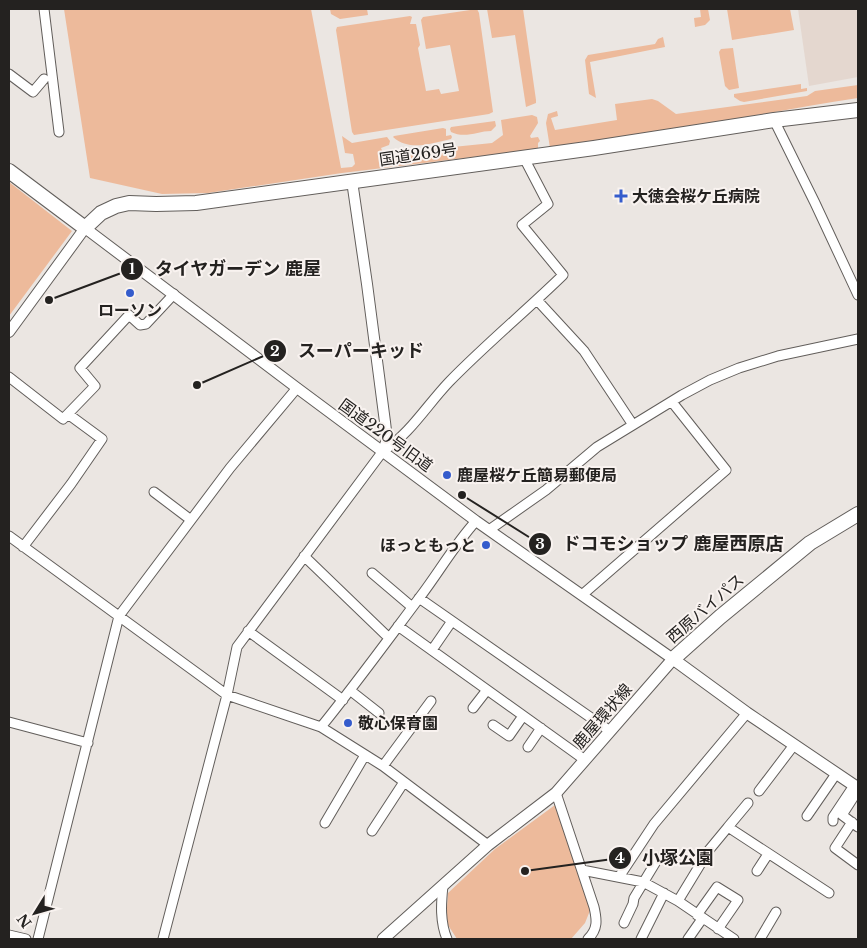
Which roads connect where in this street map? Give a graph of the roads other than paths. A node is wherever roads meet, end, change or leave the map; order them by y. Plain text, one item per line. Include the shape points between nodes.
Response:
1 (44, 9) edge
2 (9, 74) edge
3 (44, 79) dead end
4 (858, 110) edge
5 (774, 120) junction
6 (59, 132) dead end
7 (524, 158) junction
8 (9, 171) edge
9 (352, 181) junction
10 (85, 228) junction
11 (174, 294) junction
12 (858, 295) edge
13 (537, 300) junction
14 (9, 332) edge
15 (858, 339) edge
16 (9, 377) edge
17 (296, 388) junction
18 (672, 402) junction
19 (68, 414) junction
20 (633, 425) junction
21 (383, 451) junction
22 (154, 492) dead end
23 (858, 514) edge
24 (191, 520) junction
25 (476, 521) junction
26 (489, 530) junction
27 (9, 536) edge
28 (23, 547) junction
29 (304, 556) junction
30 (372, 573) dead end
31 (582, 594) junction
32 (419, 598) junction
33 (412, 607) junction
34 (119, 616) junction
35 (452, 621) junction
36 (398, 626) junction
37 (248, 631) junction
38 (389, 638) junction
39 (432, 650) junction
40 (673, 659) junction
41 (487, 690) junction
42 (350, 691) junction
43 (227, 695) junction
44 (343, 700) junction
45 (431, 701) dead end
46 (474, 708) dead end
47 (379, 713) dead end
48 (747, 713) junction
49 (523, 716) junction
50 (9, 722) edge
51 (493, 725) dead end
52 (320, 727) junction
53 (541, 728) junction
54 (610, 731) junction
55 (88, 743) junction
56 (794, 746) junction
57 (528, 747) dead end
58 (365, 755) junction
59 (585, 760) junction
60 (384, 766) junction
61 (836, 774) junction
62 (404, 782) junction
63 (857, 787) edge
64 (759, 791) dead end
65 (556, 793) junction
66 (748, 803) dead end
67 (806, 816) dead end
68 (833, 821) dead end
69 (325, 823) dead end
70 (855, 824) edge
71 (728, 827) junction
72 (372, 831) dead end
73 (488, 845) junction
74 (768, 854) junction
75 (660, 858) dead end
76 (858, 865) edge
77 (582, 870) junction
78 (757, 872) dead end
79 (619, 877) junction
80 (643, 882) junction
81 (442, 886) junction
82 (664, 893) junction
83 (829, 894) dead end
84 (678, 901) junction
85 (776, 912) dead end
86 (699, 917) junction
87 (624, 923) dead end
88 (9, 934) edge
89 (720, 934) edge
90 (26, 939) edge
91 (38, 939) edge
92 (163, 939) edge
93 (383, 939) edge
94 (446, 939) edge
95 (588, 939) edge
96 (641, 939) edge
97 (688, 939) edge
98 (734, 939) edge
99 (760, 939) edge

1 - 6 street
2 - 3 street via 34,92
4 - 5 highway, 国道269号
5 - 7 highway, 国道269号
5 - 12 street
7 - 9 highway, 国道269号
7 - 13 street via 548,204 522,225 563,275
8 - 10 highway
9 - 10 highway, 国道269号 via 196,203 129,203 100,213
9 - 21 street via 387,439
10 - 11 street, 国道220号旧道
10 - 14 street
11 - 17 street, 国道220号旧道
11 - 19 street via 146,324 140,325 129,315 80,368 95,386
13 - 20 street via 584,351
13 - 21 street via 473,358 396,443
15 - 18 street via 739,368
16 - 19 street via 63,419
17 - 21 street, 国道220号旧道
17 - 24 street
18 - 20 street
18 - 31 street via 726,470
19 - 28 street via 102,439
20 - 26 street via 597,447 546,490
21 - 25 street, 国道220号旧道
21 - 29 street
22 - 24 street
23 - 40 highway, 西原バイパス via 810,543
24 - 34 street
25 - 26 street, 国道220号旧道
25 - 32 street
26 - 31 street, 国道220号旧道
27 - 28 street
28 - 34 street
29 - 37 street
29 - 38 street
30 - 33 street
31 - 40 street, 国道220号旧道
32 - 33 street
32 - 35 street
33 - 36 street
34 - 43 street
34 - 55 street
35 - 39 street
35 - 54 street
36 - 38 street
36 - 39 street
37 - 43 street via 237,647
37 - 44 street
38 - 42 street
39 - 41 street
40 - 48 main road
40 - 54 main road, 鹿屋環状線
41 - 46 street
41 - 49 street
42 - 44 street
42 - 47 street
43 - 52 street
43 - 92 street
44 - 52 street
45 - 60 street
48 - 56 main road
48 - 79 street via 654,824
49 - 51 street via 509,736
49 - 53 street
50 - 55 street
52 - 58 street
53 - 57 street
53 - 59 street
54 - 59 main road, 鹿屋環状線
55 - 91 street
56 - 61 main road
56 - 64 street
58 - 60 street
58 - 69 street
59 - 65 main road, 鹿屋環状線
60 - 62 street
61 - 63 main road
61 - 67 street
62 - 72 street
62 - 73 street
63 - 68 street
63 - 70 street via 842,815
65 - 73 main road, 鹿屋環状線
65 - 77 street
66 - 71 street
70 - 76 street via 835,848
71 - 74 street
71 - 84 street via 709,850
73 - 81 main road, 鹿屋環状線
74 - 78 street
74 - 83 street
75 - 80 street
77 - 79 street
77 - 95 street via 597,923
79 - 80 street
80 - 82 street
80 - 87 street
81 - 93 main road, 鹿屋環状線
81 - 94 street via 440,906
82 - 84 street
82 - 96 street
84 - 86 street
85 - 99 street
86 - 89 street
86 - 89 street via 714,884 740,897
86 - 97 street
88 - 90 street
89 - 98 street

